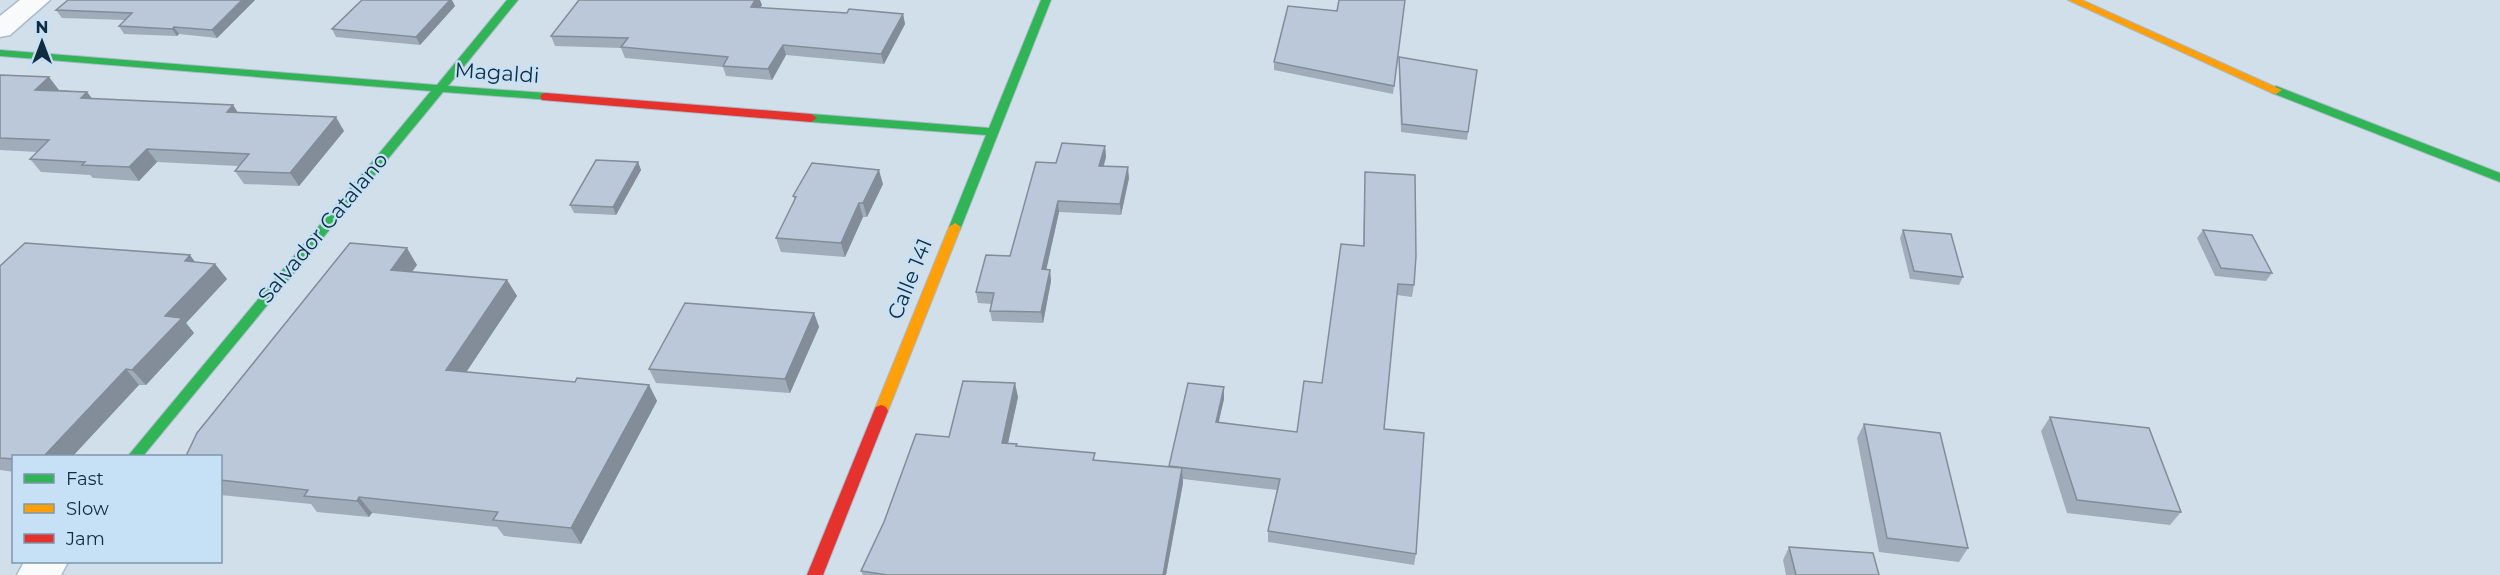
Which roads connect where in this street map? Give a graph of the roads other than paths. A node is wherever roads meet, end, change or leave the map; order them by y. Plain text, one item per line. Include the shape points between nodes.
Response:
1 (37, 0) edge
2 (513, 0) edge
3 (1046, 0) edge
4 (2073, 0) edge
5 (0, 29) edge
6 (0, 53) edge
7 (437, 90) junction
8 (991, 132) junction
9 (2500, 178) edge
10 (136, 455) edge
11 (46, 563) edge
12 (37, 575) edge
13 (815, 575) edge

1 - 5 street
2 - 7 street, Salvador Catalano
3 - 8 street, Calle 141
4 - 9 street via 2169,45
6 - 7 street, Magaldi
7 - 8 street, Magaldi
7 - 10 street, Salvador Catalano
8 - 13 street, Calle 141
11 - 12 street

